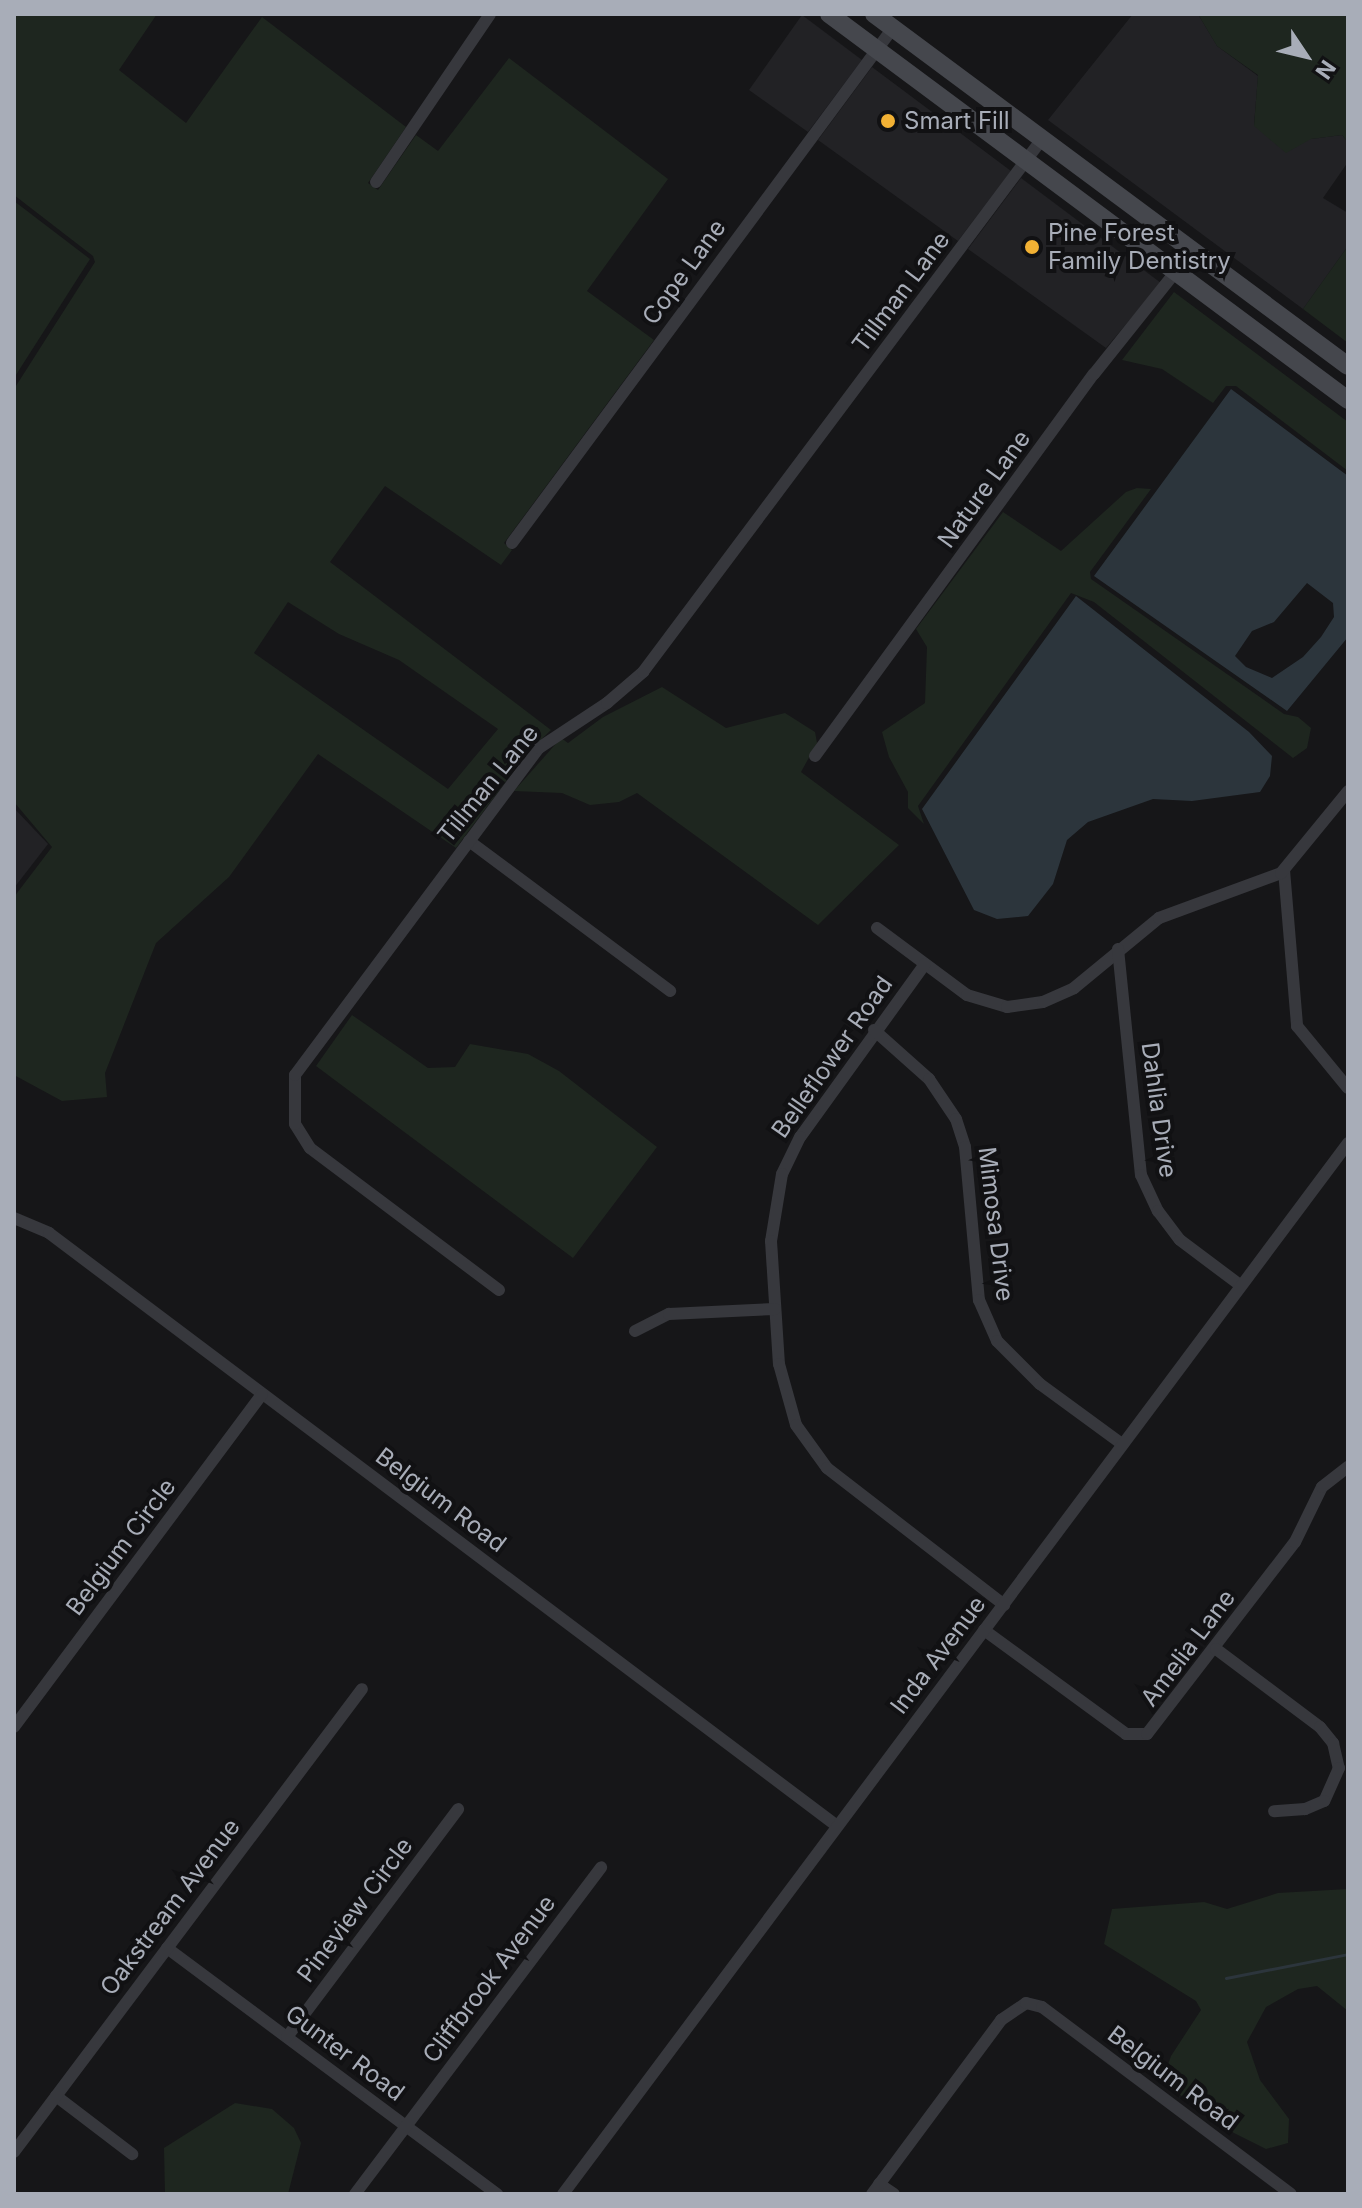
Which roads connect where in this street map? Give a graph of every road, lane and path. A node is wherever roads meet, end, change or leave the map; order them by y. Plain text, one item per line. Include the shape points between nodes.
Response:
1 (490, 14) edge
2 (829, 14) edge
3 (874, 14) edge
4 (893, 28) junction
5 (877, 50) junction
6 (1042, 139) junction
7 (1026, 161) junction
8 (376, 182) dead end
9 (1193, 250) junction
10 (1177, 273) junction
11 (1348, 366) edge
12 (1348, 400) edge
13 (512, 543) dead end
14 (815, 756) dead end
15 (1348, 791) edge
16 (469, 841) junction
17 (1284, 870) junction
18 (877, 928) dead end
19 (1118, 949) junction
20 (925, 964) junction
21 (670, 991) dead end
22 (874, 1030) junction
23 (1348, 1088) edge
24 (1348, 1143) edge
25 (14, 1218) edge
26 (1240, 1285) junction
27 (499, 1290) dead end
28 (775, 1309) junction
29 (635, 1331) dead end
30 (262, 1394) junction
31 (1122, 1444) junction
32 (1348, 1467) edge
33 (1004, 1605) junction
34 (984, 1630) junction
35 (1216, 1649) junction
36 (362, 1689) dead end
37 (14, 1727) edge
38 (458, 1809) dead end
39 (1274, 1811) dead end
40 (837, 1826) junction
41 (601, 1867) dead end
42 (167, 1948) junction
43 (287, 2037) junction
44 (56, 2096) junction
45 (406, 2126) junction
46 (14, 2152) edge
47 (132, 2154) dead end
48 (875, 2189) edge
49 (355, 2194) edge
50 (497, 2194) edge
51 (563, 2194) edge
52 (894, 2194) edge
53 (1291, 2194) edge

1 - 8 street
2 - 5 main road
3 - 4 main road
4 - 5 street, Cope Lane
4 - 6 main road
5 - 7 main road
5 - 13 street, Cope Lane
6 - 7 street, Tillman Lane
6 - 9 main road
7 - 10 main road
7 - 16 street, Tillman Lane via 643,672 607,703 546,741
9 - 10 street, Nature Lane
9 - 11 main road
10 - 12 main road
10 - 14 street, Nature Lane via 1094,374
15 - 17 street
16 - 21 street
16 - 27 street, Tillman Lane via 295,1075 293,1114 310,1148
17 - 19 street via 1171,912
17 - 23 street via 1297,1026
18 - 20 street
19 - 20 street via 1074,988 1016,1007 967,995
19 - 26 street, Dahlia Drive via 1141,1175 1180,1240
20 - 22 street, Belleflower Road
22 - 28 street, Belleflower Road via 800,1137 782,1174 772,1230
22 - 31 street, Mimosa Drive via 940,1091 956,1119 967,1162 979,1300 997,1341 1040,1384
24 - 26 street, Inda Avenue
25 - 30 street, Belgium Road via 49,1233
26 - 31 street, Inda Avenue
28 - 29 street via 669,1314
28 - 33 street, Belleflower Road via 783,1390 810,1448 853,1491
30 - 37 street, Belgium Circle
30 - 40 street, Belgium Road
31 - 33 street, Inda Avenue
32 - 35 street, Amelia Lane via 1314,1497 1295,1542
33 - 34 street, Inda Avenue
34 - 35 street, Amelia Lane via 1126,1734 1138,1736 1158,1726
34 - 40 street, Inda Avenue
35 - 39 street via 1320,1727 1338,1755 1336,1778 1324,1801 1305,1809
36 - 42 street, Oakstream Avenue
38 - 43 street, Pineview Circle
40 - 51 street, Inda Avenue
41 - 45 street, Cliffbrook Avenue
42 - 43 street, Gunter Road
42 - 44 street, Oakstream Avenue
43 - 45 street, Gunter Road
44 - 46 street, Oakstream Avenue
44 - 47 street
45 - 49 street, Cliffbrook Avenue
45 - 50 street, Gunter Road
48 - 52 street
48 - 53 street, Belgium Road via 1001,2020 1026,2003 1042,2007

